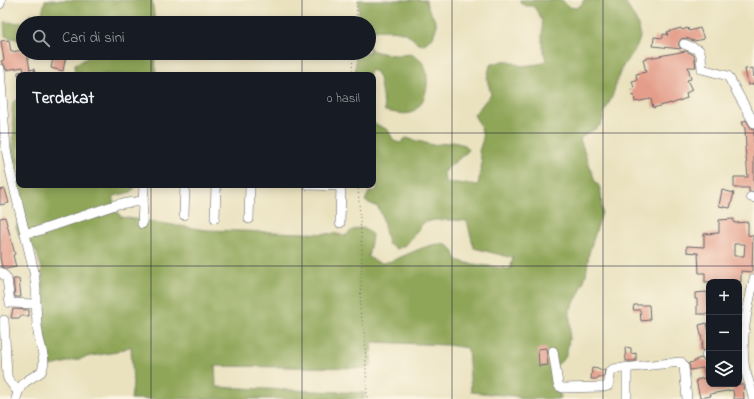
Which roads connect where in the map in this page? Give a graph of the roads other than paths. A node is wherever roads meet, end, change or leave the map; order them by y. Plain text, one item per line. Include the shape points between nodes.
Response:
1 (1, 0) edge
2 (0, 4) edge
3 (684, 44) dead end
4 (0, 69) edge
5 (754, 124) edge
6 (144, 188) edge
7 (185, 188) edge
8 (216, 188) edge
9 (250, 188) edge
10 (341, 188) edge
11 (143, 201) junction
12 (184, 216) dead end
13 (215, 218) dead end
14 (249, 219) dead end
15 (340, 223) dead end
16 (142, 224) dead end
17 (25, 233) junction
18 (0, 272) edge
19 (754, 279) edge
20 (36, 304) junction
21 (4, 320) dead end
22 (742, 344) edge
23 (553, 351) dead end
24 (741, 351) edge
25 (627, 367) junction
26 (745, 372) edge
27 (17, 395) edge
28 (626, 399) edge
29 (687, 399) edge
30 (752, 399) edge

1 - 2 street
3 - 5 street via 699,50 702,69 728,76
4 - 17 street via 6,149
6 - 11 street
7 - 12 street
8 - 13 street
9 - 14 street
10 - 15 street
11 - 16 street
11 - 17 street via 118,204
17 - 20 street via 34,272
18 - 20 street via 7,279 10,303
19 - 22 street
20 - 27 street via 37,331 44,364 41,372 22,384
21 - 27 street via 7,375
23 - 25 street via 558,384 563,388 606,387 611,371
24 - 26 street
25 - 28 street
25 - 29 street via 679,361 684,366
26 - 30 street

